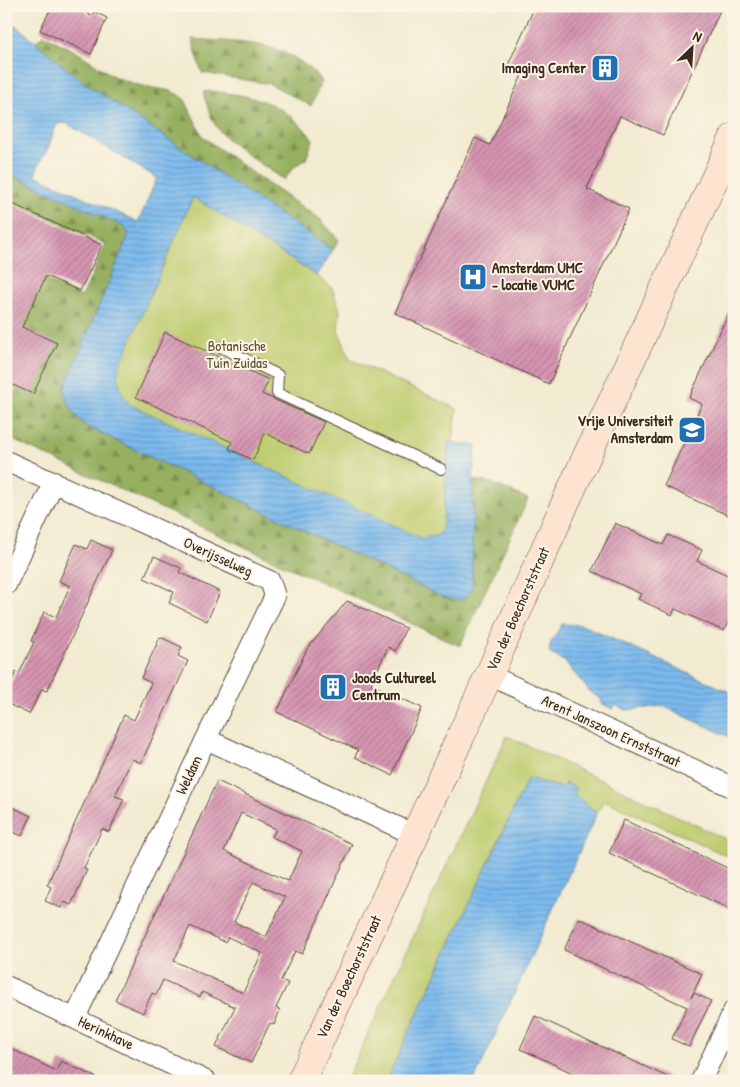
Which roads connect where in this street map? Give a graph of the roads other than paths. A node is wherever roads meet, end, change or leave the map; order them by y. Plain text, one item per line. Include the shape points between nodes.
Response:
1 (734, 136) edge
2 (221, 347) dead end
3 (6, 460) edge
4 (442, 469) dead end
5 (54, 482) junction
6 (6, 585) edge
7 (489, 675) junction
8 (206, 739) junction
9 (734, 788) edge
10 (415, 835) junction
11 (6, 986) edge
12 (734, 1010) edge
13 (75, 1018) junction
14 (206, 1081) edge
15 (301, 1081) edge
16 (701, 1081) edge

1 - 7 street, Van der Boechorststraat
2 - 4 lane via 278,375 277,393
3 - 5 street, Overijsselweg
5 - 6 street
5 - 8 street, Overijsselweg via 270,581 276,596
7 - 9 street, Arent Janszoon Ernststraat
7 - 10 street, Van der Boechorststraat
8 - 10 street, Weldam
8 - 13 street, Weldam
10 - 15 street, Van der Boechorststraat
11 - 13 street, Herinkhave
12 - 16 street
13 - 14 street, Herinkhave

